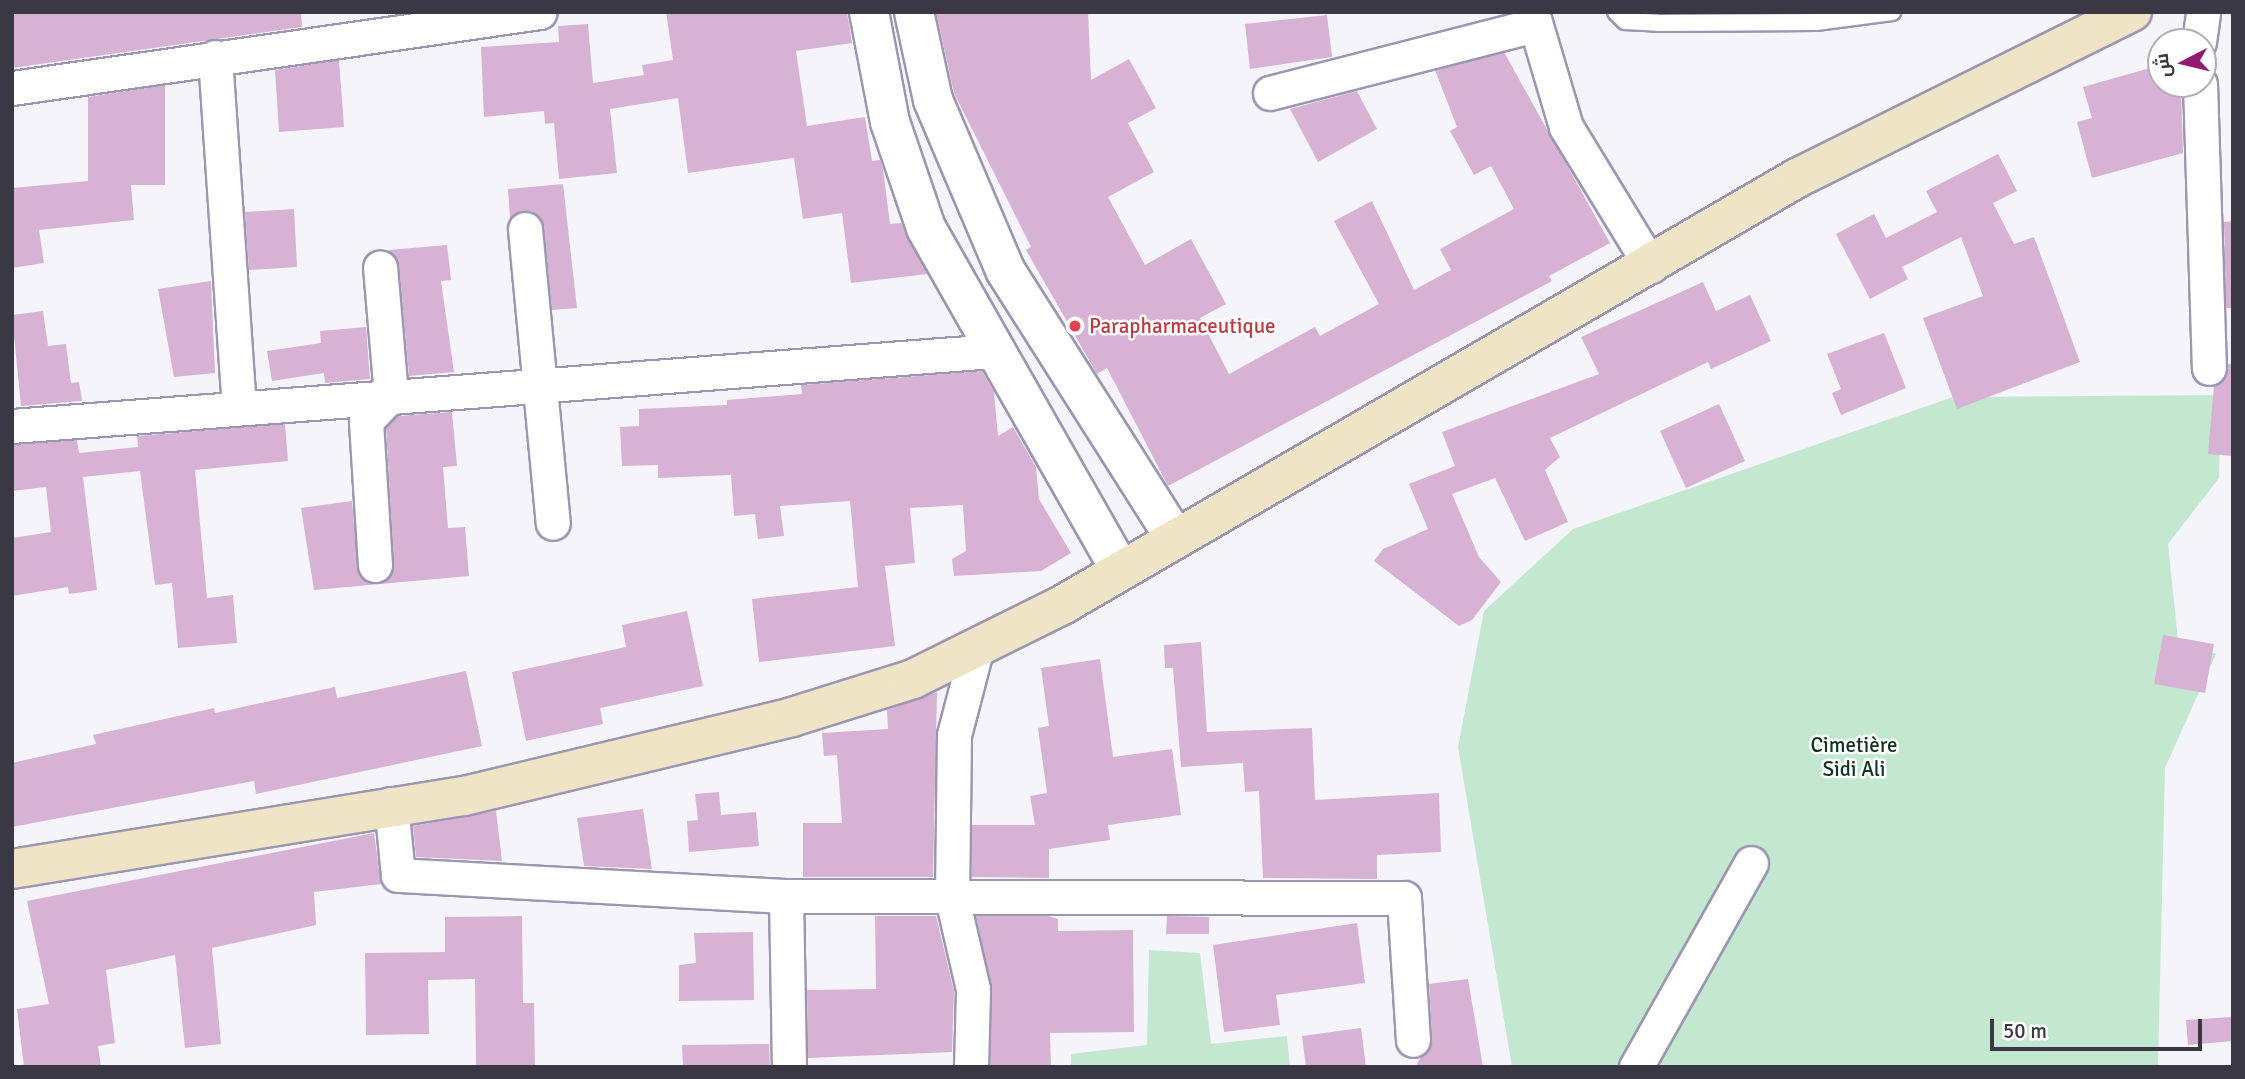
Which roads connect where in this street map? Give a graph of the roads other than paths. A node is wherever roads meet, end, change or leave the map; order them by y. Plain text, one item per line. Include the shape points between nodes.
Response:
1 (540, 12) edge
2 (869, 12) edge
3 (915, 12) edge
4 (1616, 12) edge
5 (1892, 12) edge
6 (2132, 12) edge
7 (1816, 17) edge
8 (1533, 18) edge
9 (215, 57) junction
10 (12, 88) edge
11 (1270, 93) dead end
12 (2200, 98) edge
13 (525, 229) dead end
14 (1651, 266) junction
15 (380, 267) dead end
16 (1051, 346) junction
17 (999, 360) junction
18 (2209, 368) dead end
19 (542, 386) junction
20 (391, 395) junction
21 (239, 408) junction
22 (12, 426) edge
23 (553, 523) dead end
24 (1173, 536) junction
25 (375, 565) dead end
26 (1120, 570) junction
27 (976, 648) junction
28 (391, 804) junction
29 (1751, 863) dead end
30 (12, 869) edge
31 (786, 896) junction
32 (952, 898) junction
33 (1413, 1040) dead end
34 (789, 1067) edge
35 (971, 1067) edge
36 (1636, 1067) edge

1 - 9 street
2 - 17 street via 890,122 912,193
3 - 16 street via 926,75 955,159 1005,270
4 - 7 lane via 1625,21 1658,23
5 - 7 lane
6 - 14 main road via 1847,151
8 - 11 street
8 - 14 street via 1566,127
9 - 10 street
9 - 21 street
12 - 18 street
13 - 19 street
14 - 24 main road
15 - 20 street
16 - 17 street
16 - 24 street
17 - 19 street
17 - 26 street
19 - 20 street
19 - 23 street
20 - 21 street
20 - 25 street via 366,421
21 - 22 street
24 - 26 main road
26 - 27 main road
27 - 28 main road via 913,679 792,717 464,796
27 - 32 street via 954,735
28 - 30 main road
28 - 31 street via 398,875
29 - 36 street
31 - 32 street
31 - 34 street
32 - 33 street via 1404,898
32 - 35 street via 973,989

